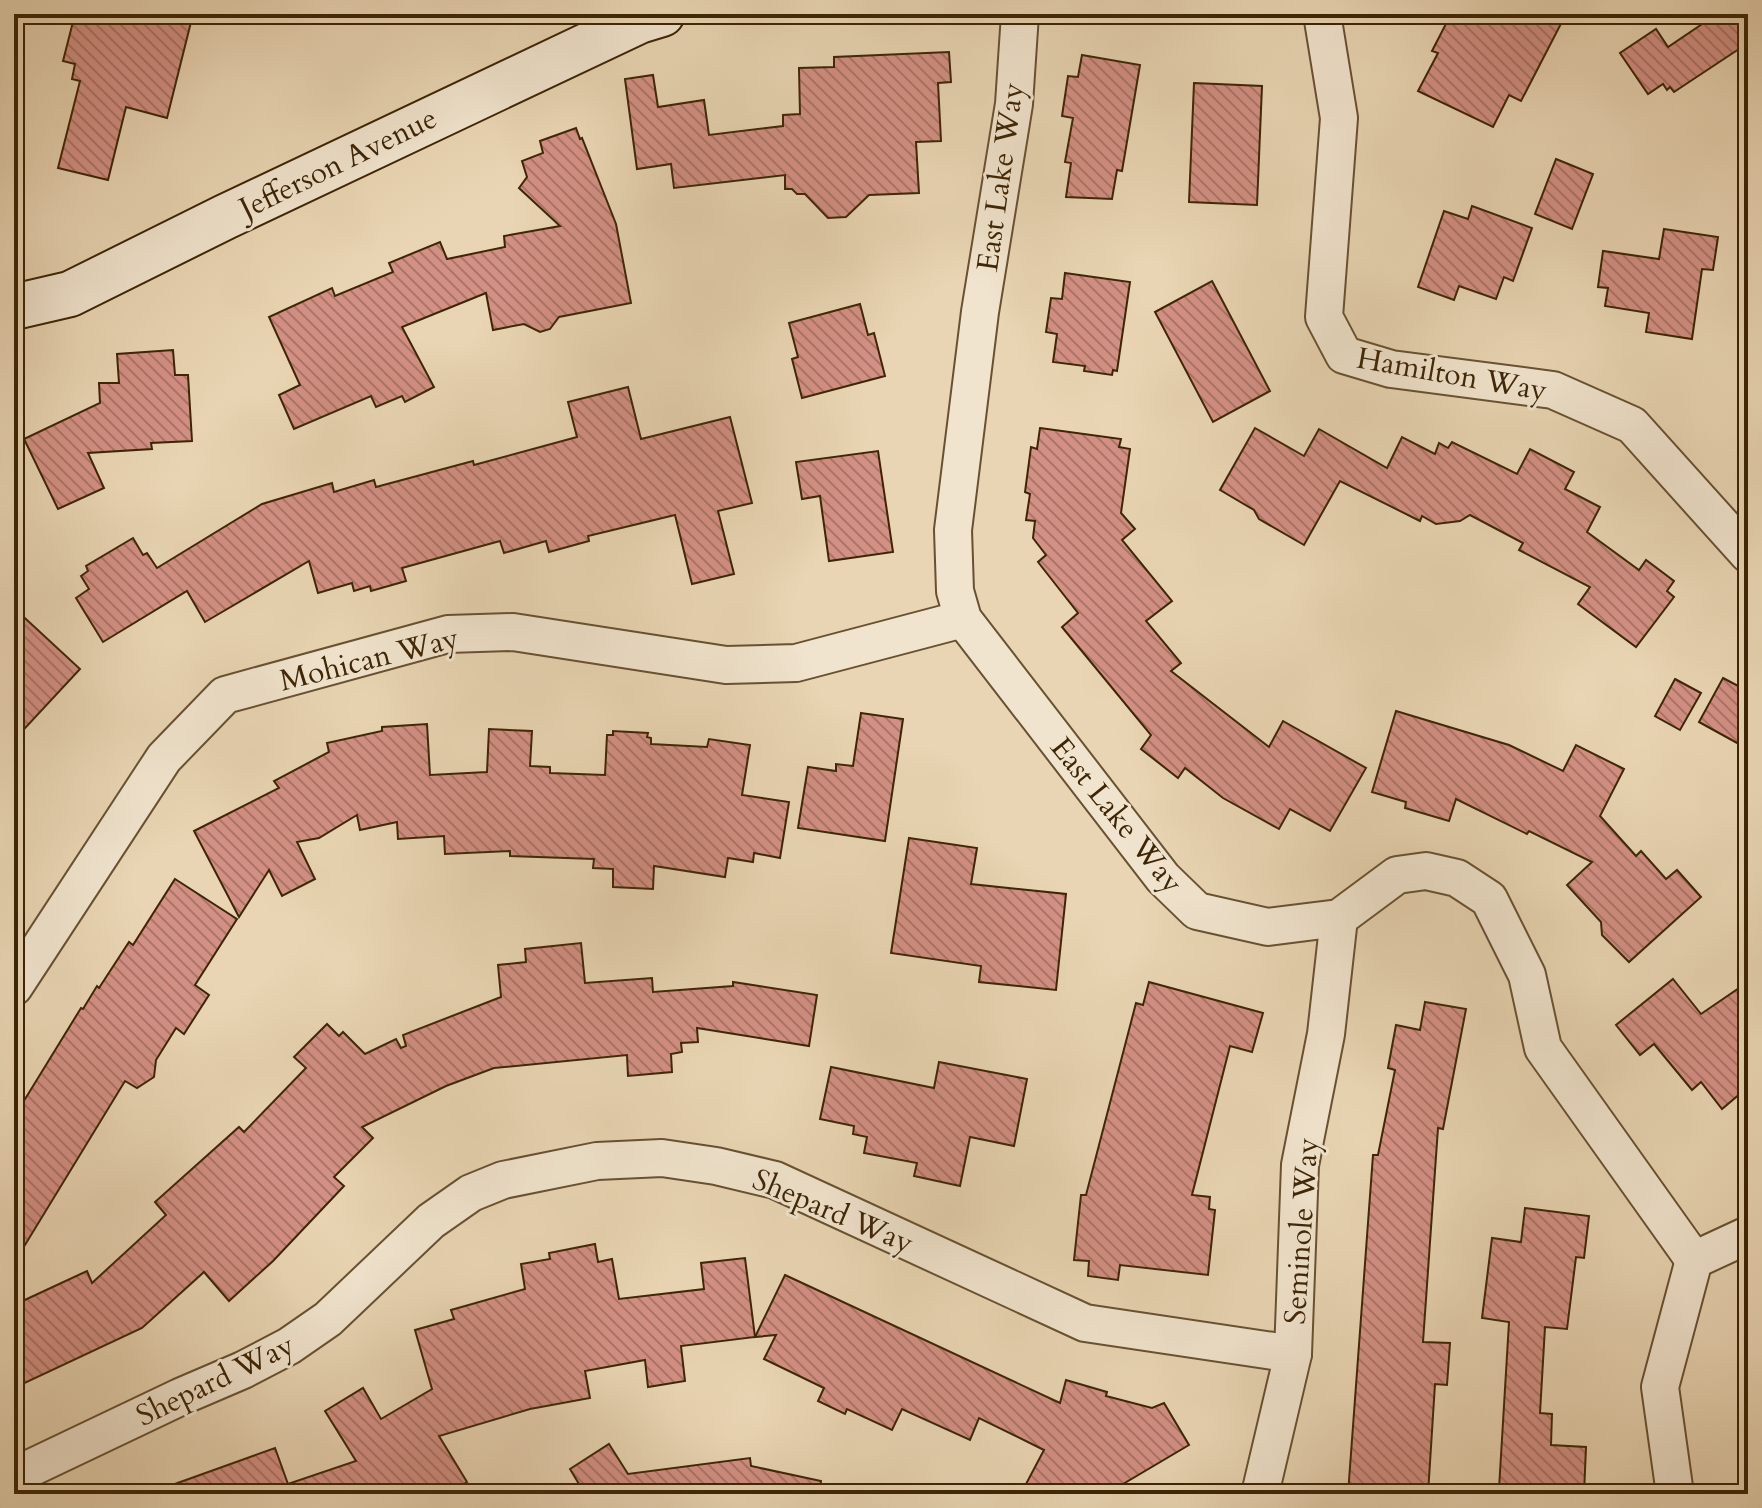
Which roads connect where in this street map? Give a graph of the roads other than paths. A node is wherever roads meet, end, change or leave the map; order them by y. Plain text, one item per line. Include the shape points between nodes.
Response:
1 (662, 14) edge
2 (1020, 14) edge
3 (1322, 14) edge
4 (14, 307) edge
5 (1748, 554) edge
6 (963, 619) junction
7 (1339, 918) junction
8 (14, 987) edge
9 (1748, 1235) edge
10 (1694, 1260) junction
11 (1293, 1354) junction
12 (14, 1476) edge
13 (1260, 1494) edge
14 (1675, 1494) edge

1 - 4 street, Jefferson Avenue via 454,107 70,294
2 - 6 street, East Lake Way via 1014,104 980,312 953,530 955,591
3 - 5 street, Hamilton Way via 1339,118 1324,317 1344,355 1391,369 1553,390 1632,425
6 - 7 street, East Lake Way via 1163,878 1197,911 1268,927
6 - 8 street, Mohican Way via 796,663 726,665 513,632 448,634 225,695 164,758
7 - 10 street, East Lake Way via 1397,875 1426,871 1457,878 1489,899 1527,975 1543,1048
7 - 11 street, Seminole Way via 1326,1034 1300,1165
9 - 10 street
10 - 14 street via 1660,1387
11 - 12 street, Shepard Way via 1085,1323 775,1180 662,1158 597,1161 503,1180 471,1193 431,1221 328,1319 289,1346
11 - 13 street, Seminole Way

